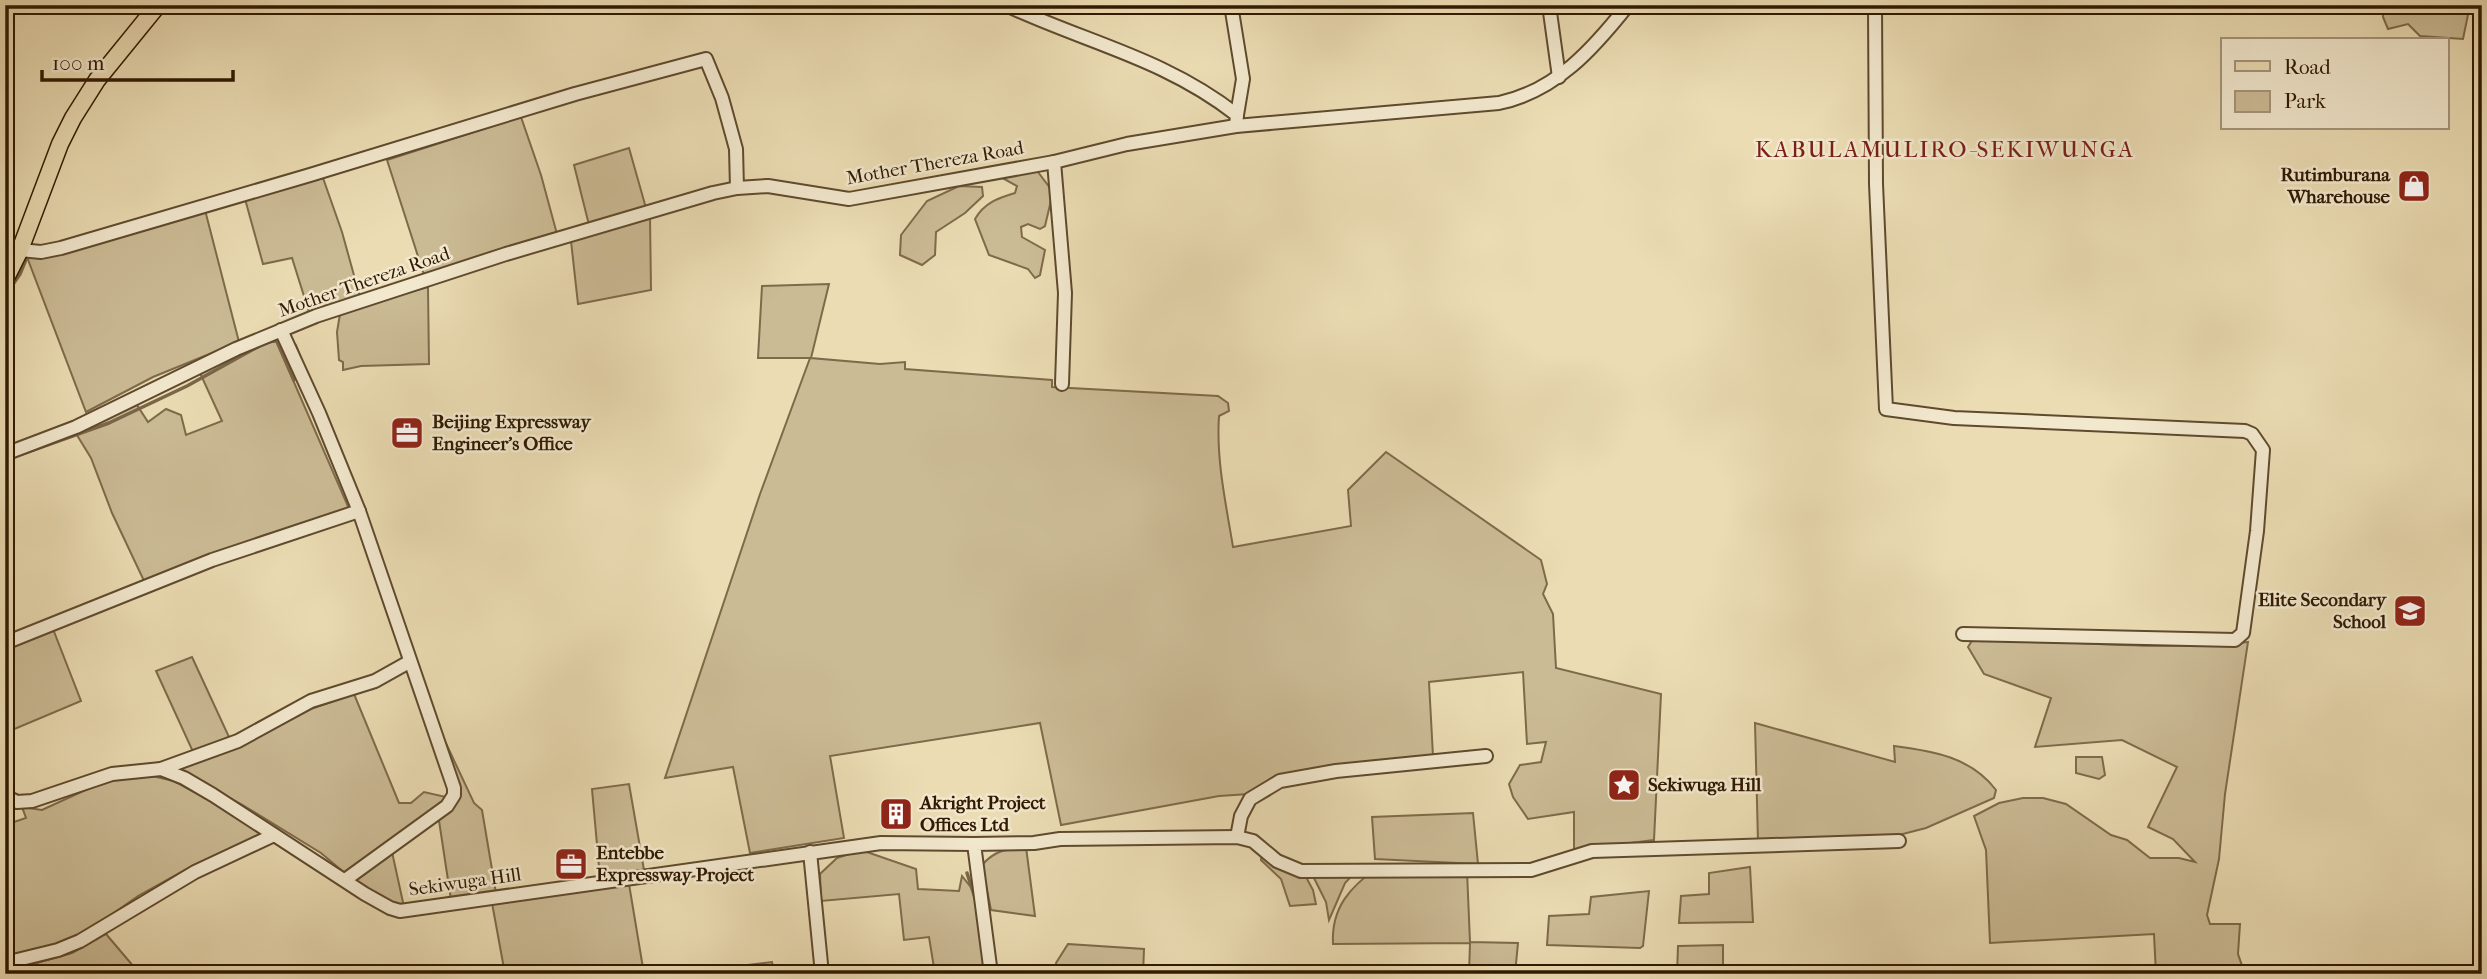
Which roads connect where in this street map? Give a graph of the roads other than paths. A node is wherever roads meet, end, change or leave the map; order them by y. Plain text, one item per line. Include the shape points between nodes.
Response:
1 (158, 5) edge
2 (1006, 5) edge
3 (1231, 5) edge
4 (1549, 5) edge
5 (1628, 5) edge
6 (1875, 5) edge
7 (1559, 77) junction
8 (1237, 120) junction
9 (1054, 162) junction
10 (737, 188) junction
11 (20, 250) junction
12 (5, 280) edge
13 (281, 330) junction
14 (1062, 384) dead end
15 (5, 454) edge
16 (359, 511) junction
17 (1963, 634) dead end
18 (5, 643) edge
19 (409, 662) junction
20 (1486, 756) dead end
21 (161, 769) junction
22 (5, 796) edge
23 (274, 835) junction
24 (1237, 837) junction
25 (1899, 841) dead end
26 (974, 844) junction
27 (810, 852) junction
28 (345, 880) junction
29 (5, 963) edge
30 (822, 974) edge
31 (991, 974) edge

1 - 11 main road via 97,80 73,118
2 - 8 street via 1135,55 1197,86
3 - 8 street via 1242,79
4 - 7 street
5 - 7 street, Mother Thereza Road via 1592,48
6 - 17 street via 1876,184 1886,409 1954,418 2245,431 2263,450 2243,632 2235,640
7 - 8 street, Mother Thereza Road via 1533,93 1499,103
8 - 9 street, Mother Thereza Road
9 - 10 street, Mother Thereza Road via 849,199 791,188
9 - 14 street via 1065,292
10 - 11 street via 736,149 706,60 575,94 61,248
10 - 13 street, Mother Thereza Road via 506,254
11 - 12 main road
13 - 15 street, Mother Thereza Road via 87,422
13 - 16 street
16 - 18 street via 212,560
16 - 19 street
19 - 21 street via 375,681 310,701 238,741
19 - 28 street via 454,795 447,806
20 - 24 street via 1280,781 1250,799
21 - 22 street, Sekiwuga Hill via 112,774 32,801 17,802
21 - 23 street, Sekiwuga Hill via 213,794
23 - 28 street, Sekiwuga Hill
23 - 29 street via 205,866 68,947
24 - 25 street via 1253,841 1277,861 1301,871 1531,870 1592,851
24 - 26 street, Sekiwuga Hill
26 - 27 street, Sekiwuga Hill via 889,842
26 - 31 street
27 - 28 street, Sekiwuga Hill via 400,911
27 - 30 street

